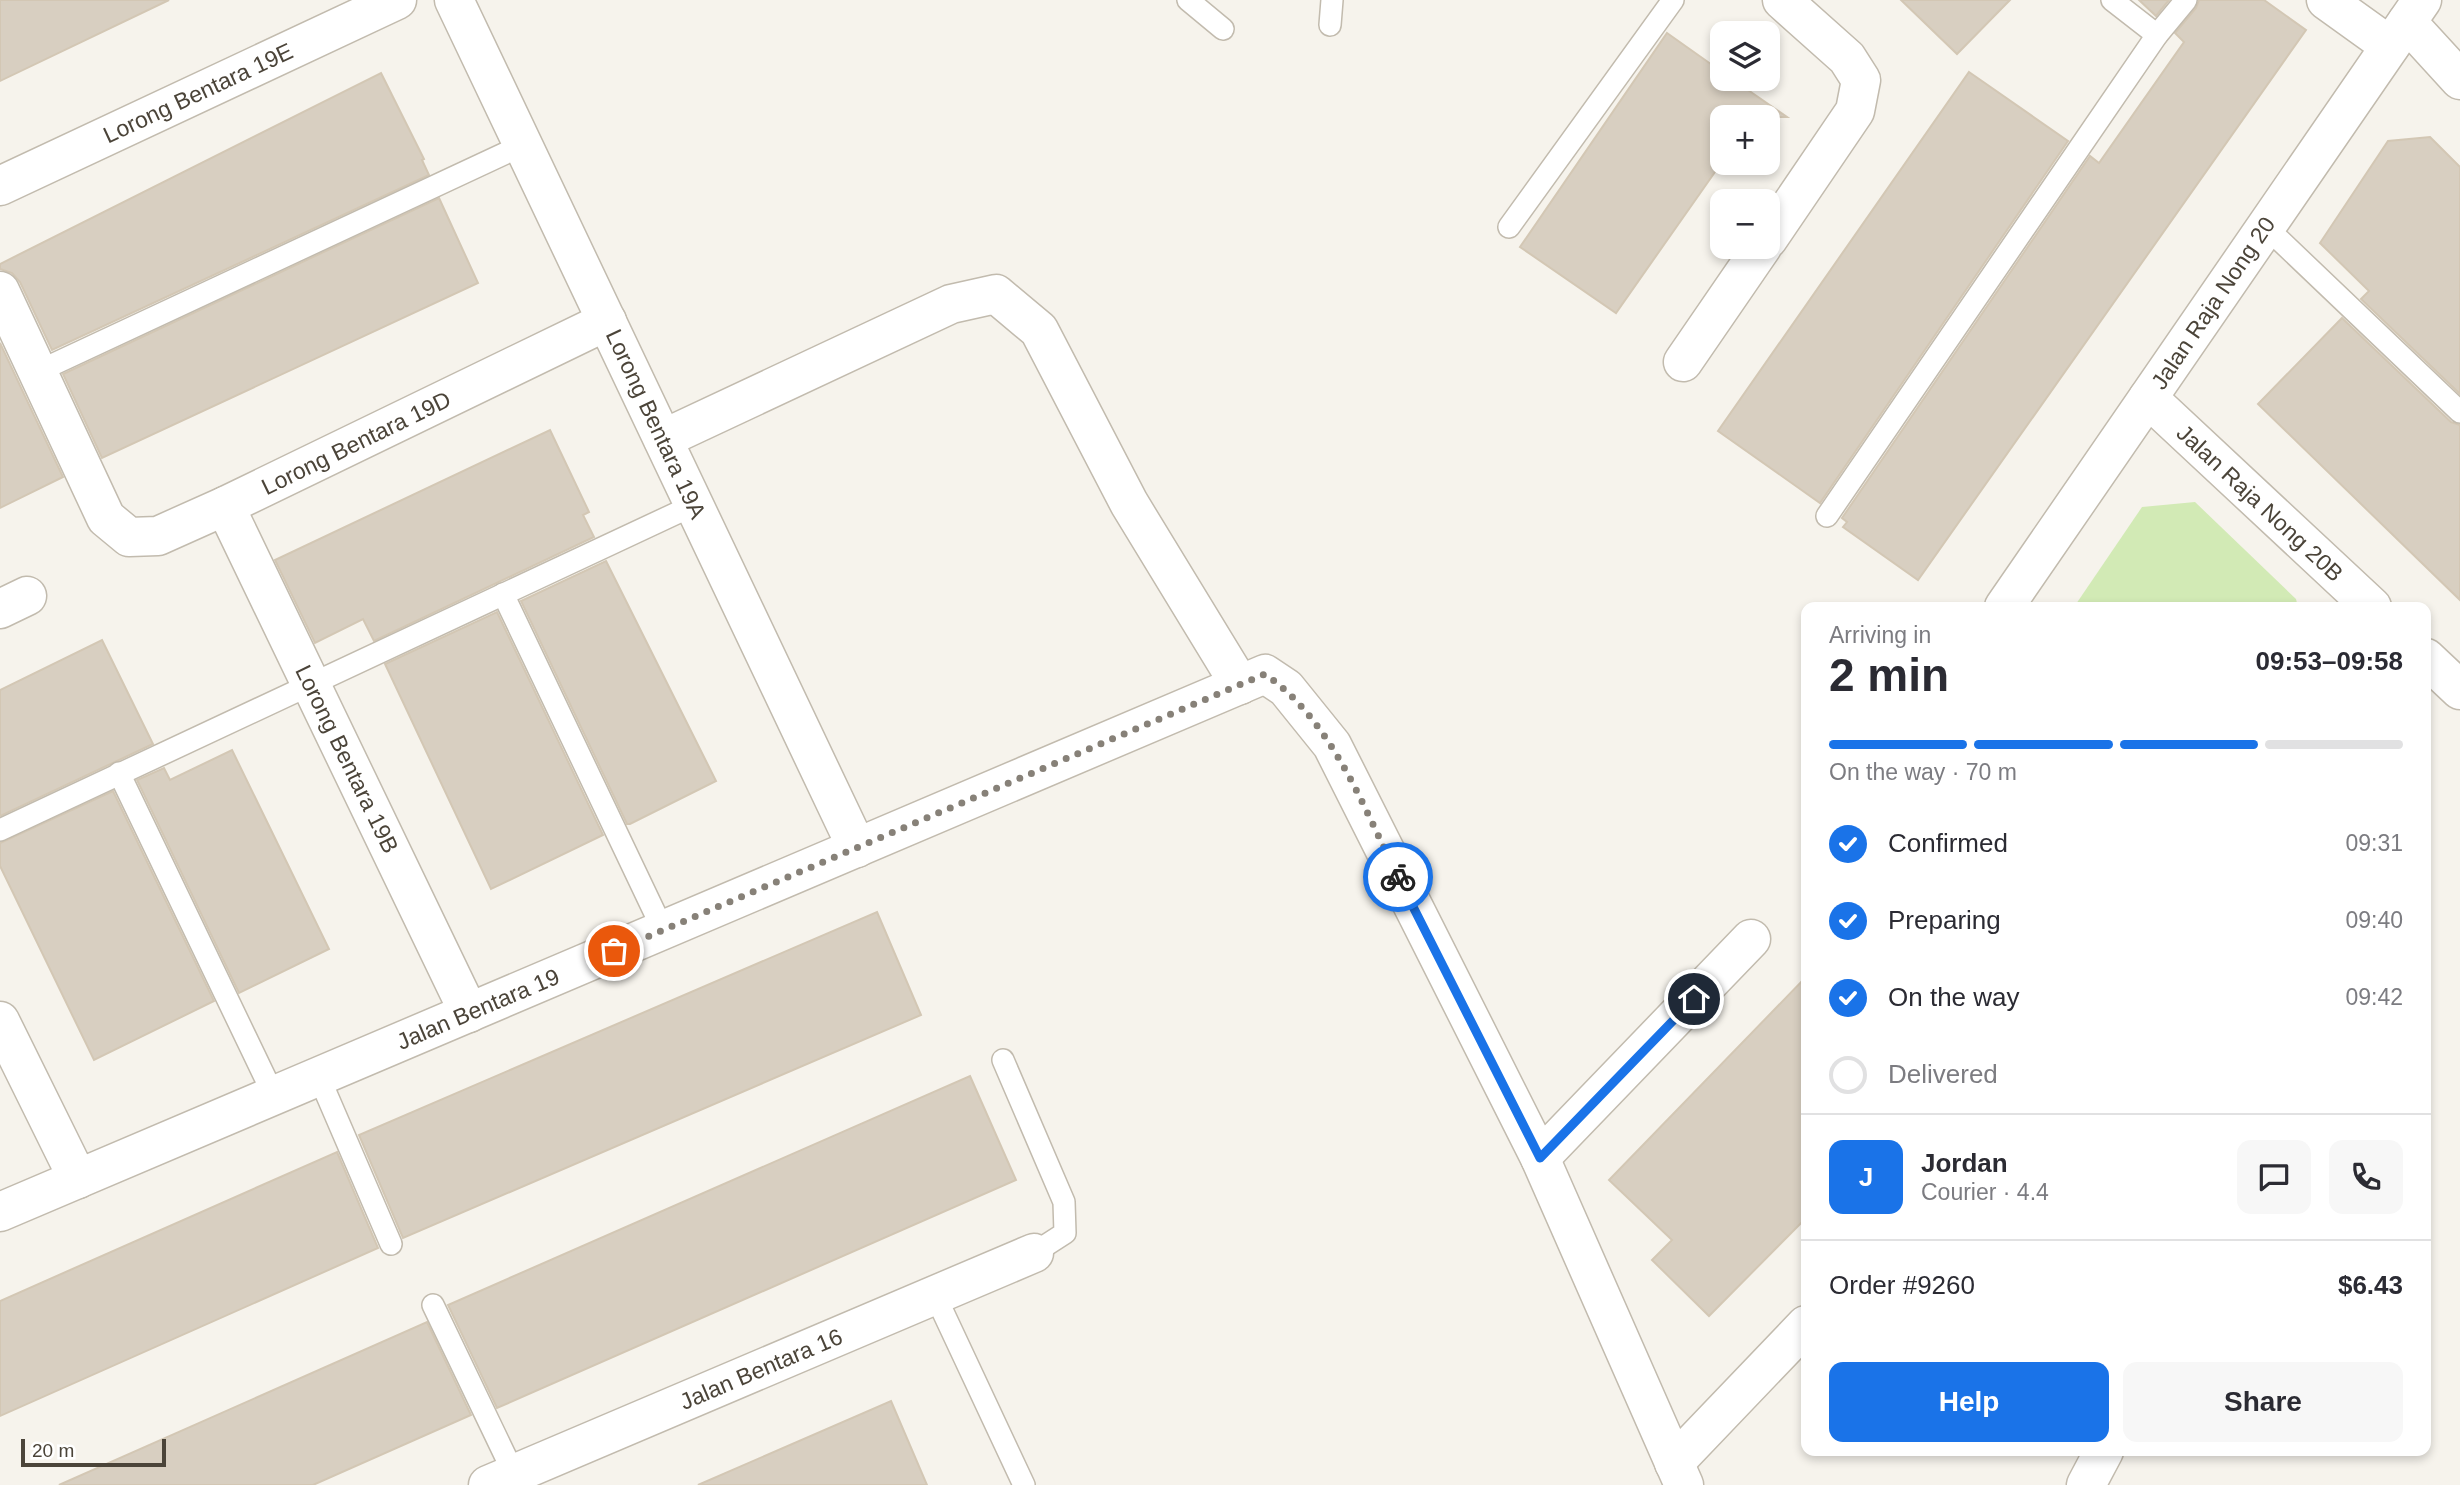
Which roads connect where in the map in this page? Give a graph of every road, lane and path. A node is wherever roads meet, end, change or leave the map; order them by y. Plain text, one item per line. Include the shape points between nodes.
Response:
1 (397, 0) edge
2 (454, 0) edge
3 (1188, 0) edge
4 (1332, 0) edge
5 (1673, 0) edge
6 (1782, 0) edge
7 (2112, 0) edge
8 (2186, 0) edge
9 (2326, 0) edge
10 (2406, 23) edge
11 (1330, 25) dead end
12 (1223, 29) dead end
13 (2157, 35) junction
14 (2460, 80) edge
15 (523, 145) junction
16 (0, 186) edge
17 (1780, 222) edge
18 (1509, 227) dead end
19 (2266, 227) junction
20 (1754, 259) edge
21 (0, 291) edge
22 (607, 321) junction
23 (1683, 362) dead end
24 (38, 371) junction
25 (2148, 398) junction
26 (2460, 412) edge
27 (663, 439) junction
28 (694, 505) junction
29 (225, 506) junction
30 (1827, 516) dead end
31 (503, 594) junction
32 (2007, 602) edge
33 (2367, 602) edge
34 (2431, 663) edge
35 (1253, 680) junction
36 (310, 684) junction
37 (2460, 690) edge
38 (119, 773) junction
39 (0, 830) edge
40 (857, 848) junction
41 (663, 930) junction
42 (1751, 939) dead end
43 (468, 1013) junction
44 (0, 1021) edge
45 (1003, 1060) dead end
46 (319, 1077) junction
47 (274, 1096) junction
48 (1540, 1158) junction
49 (78, 1179) junction
50 (0, 1212) edge
51 (391, 1244) dead end
52 (1034, 1253) joint
53 (935, 1295) junction
54 (433, 1305) dead end
55 (1801, 1331) edge
56 (2101, 1456) edge
57 (1679, 1474) edge
58 (501, 1480) edge
59 (1024, 1485) edge
60 (2086, 1485) edge

1 - 16 street, Lorong Bentara 19E
2 - 15 street, Lorong Bentara 19A
3 - 12 lane
4 - 11 lane
5 - 18 lane
6 - 17 street via 1847,58 1861,80 1856,111
7 - 13 lane
8 - 13 lane
9 - 10 street
10 - 14 street
10 - 19 street, Jalan Raja Nong 20
13 - 30 lane
15 - 22 street, Lorong Bentara 19A
15 - 24 lane
19 - 25 street, Jalan Raja Nong 20
19 - 26 lane
20 - 23 street
21 - 24 street
22 - 27 street, Lorong Bentara 19A
22 - 29 street, Lorong Bentara 19D
24 - 29 street, Lorong Bentara 19D via 106,517 129,537 158,536
25 - 32 street, Jalan Raja Nong 20
25 - 33 street, Jalan Raja Nong 20B
27 - 28 street, Lorong Bentara 19A
27 - 35 street via 950,304 996,294 1039,330 1129,503
28 - 31 lane
28 - 40 street, Lorong Bentara 19A
29 - 36 street, Lorong Bentara 19B
31 - 36 lane
31 - 41 lane
34 - 37 street
35 - 40 street, Jalan Bentara 19
35 - 48 street via 1286,688 1332,745
36 - 38 lane
36 - 43 street, Lorong Bentara 19B
38 - 39 lane
38 - 47 lane
40 - 41 street, Jalan Bentara 19
41 - 43 street, Jalan Bentara 19
42 - 48 street
43 - 46 street, Jalan Bentara 19
44 - 49 street
45 - 52 lane via 1064,1202 1065,1233
46 - 47 street, Jalan Bentara 19
46 - 51 lane
47 - 49 street, Jalan Bentara 19
48 - 57 street
49 - 50 street, Jalan Bentara 19
52 - 53 street, Jalan Bentara 16
53 - 58 street, Jalan Bentara 16
53 - 59 lane
54 - 58 lane
55 - 57 street
56 - 60 street

